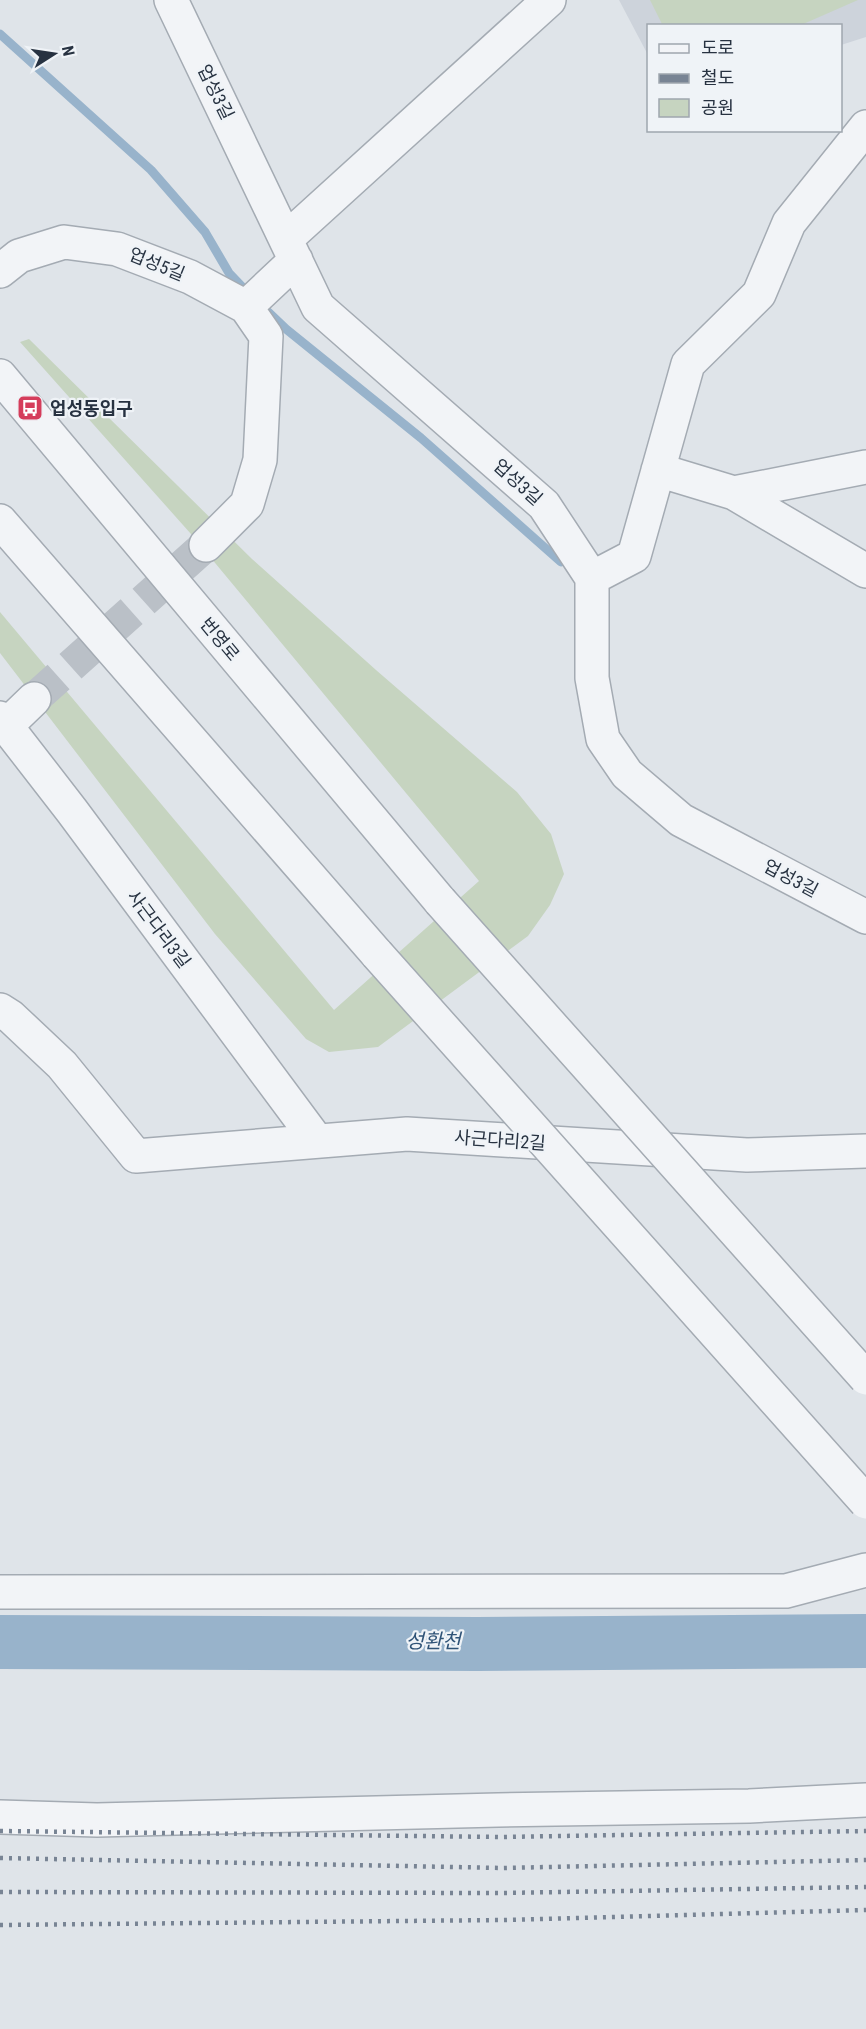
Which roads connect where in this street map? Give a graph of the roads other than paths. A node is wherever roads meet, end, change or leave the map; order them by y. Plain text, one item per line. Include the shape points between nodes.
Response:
1 (171, 0) edge
2 (549, 0) edge
3 (866, 127) edge
4 (287, 258) junction
5 (0, 271) edge
6 (249, 305) junction
7 (0, 376) edge
8 (866, 467) edge
9 (658, 470) junction
10 (734, 494) junction
11 (0, 521) edge
12 (206, 545) tunnel mouth
13 (866, 571) edge
14 (592, 578) junction
15 (34, 699) tunnel mouth
16 (3, 722) edge
17 (866, 917) edge
18 (0, 1010) edge
19 (317, 1141) junction
20 (866, 1151) edge
21 (866, 1378) edge
22 (866, 1502) edge
23 (866, 1570) edge
24 (0, 1592) edge
25 (866, 1800) edge
26 (0, 1817) edge

1 - 4 street, 업성3길
2 - 4 street
3 - 9 street via 789,223 759,294 688,364
4 - 6 street
4 - 14 street, 업성3길 via 318,307 544,505
5 - 6 street, 업성5길 via 19,256 64,242 117,249
6 - 12 street via 266,336 260,460 247,504
7 - 21 street, 번영로, bridge via 440,901
8 - 10 street
9 - 10 street
9 - 14 street via 634,556
10 - 13 street
11 - 22 street, bridge via 377,954
14 - 17 street, 업성3길 via 592,678 603,739 627,774 681,820
15 - 16 street
16 - 19 street, 사근다리3길
18 - 19 street, 사근다리2길 via 63,1065 135,1156
19 - 20 street, 사근다리2길 via 407,1134 747,1155
23 - 24 street via 786,1592
25 - 26 street via 97,1820

